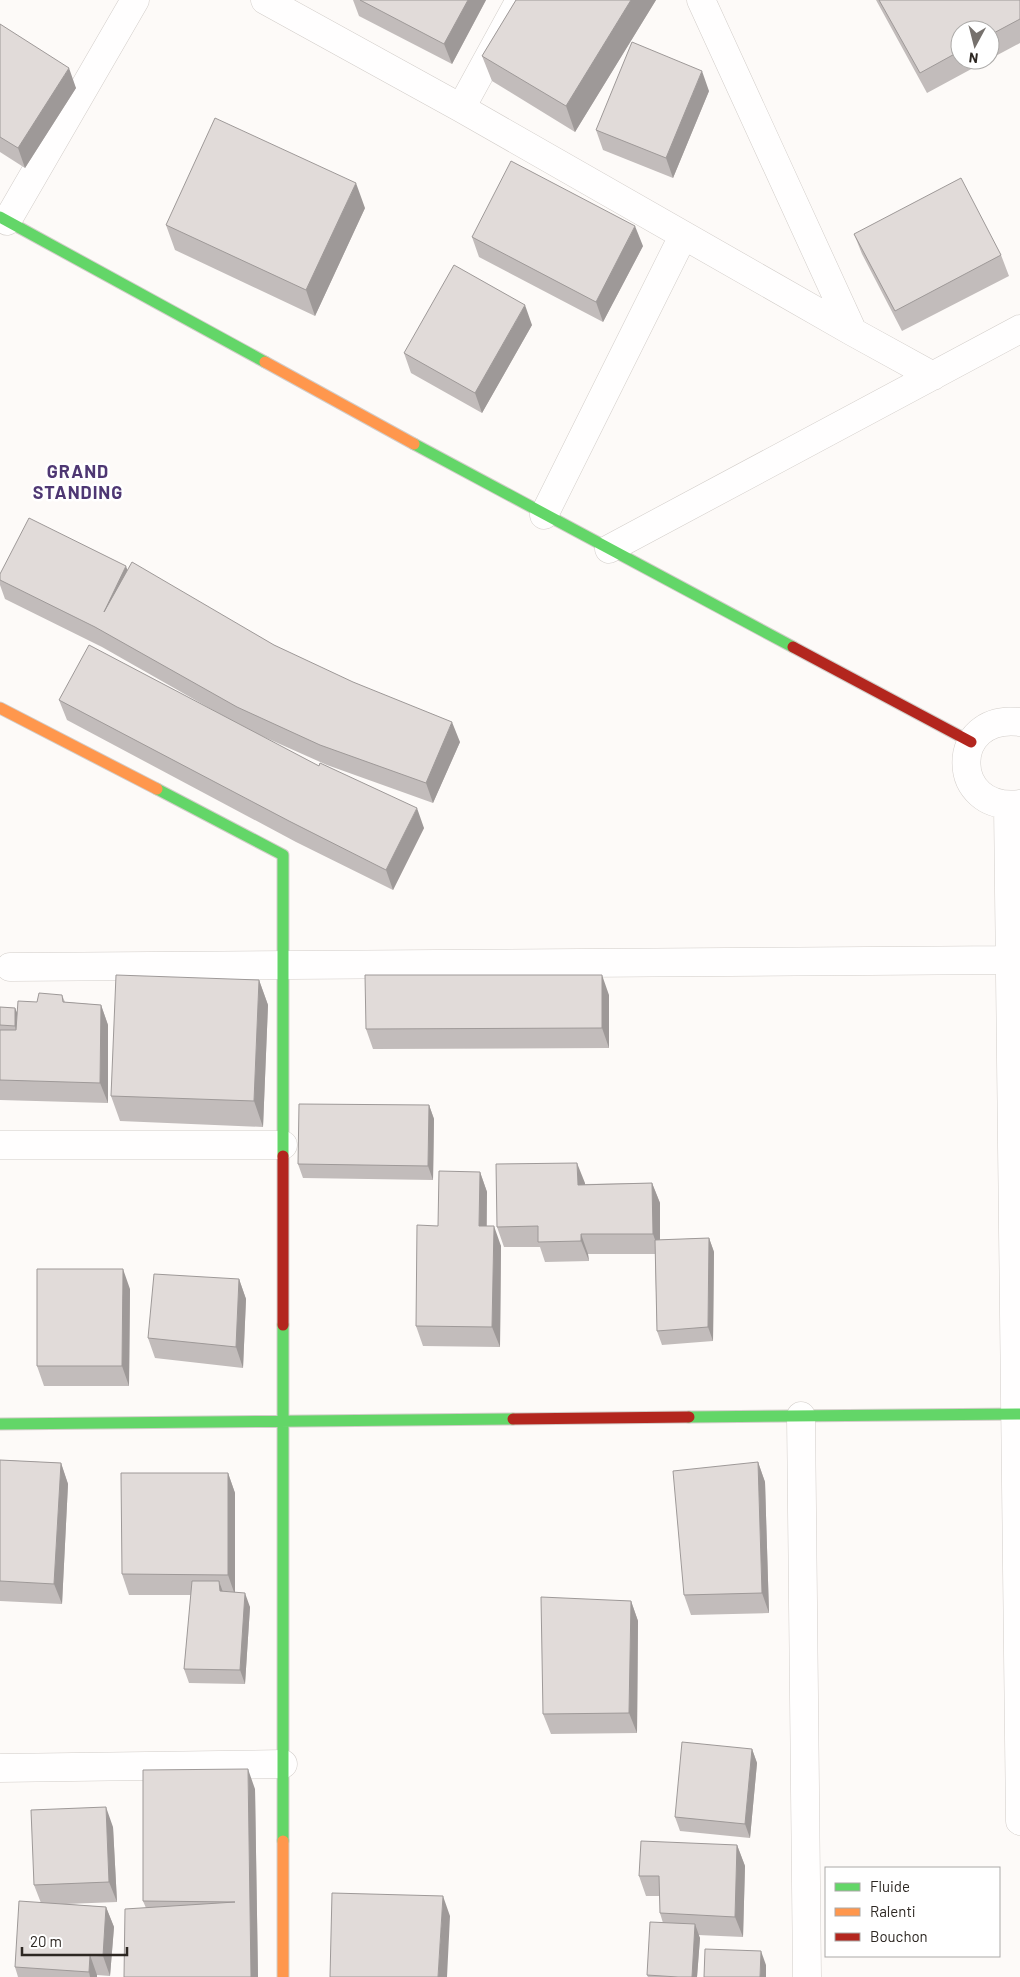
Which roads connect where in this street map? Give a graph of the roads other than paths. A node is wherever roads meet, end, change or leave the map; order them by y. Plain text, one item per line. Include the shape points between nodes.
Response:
1 (135, 0) edge
2 (265, 0) edge
3 (520, 0) edge
4 (701, 0) edge
5 (461, 108) junction
6 (3, 219) edge
7 (683, 236) junction
8 (1020, 329) edge
9 (852, 332) junction
10 (932, 376) junction
11 (544, 514) junction
12 (608, 549) junction
13 (0, 708) edge
14 (1020, 722) edge
15 (971, 742) junction
16 (1014, 805) edge
17 (1010, 960) junction
18 (283, 966) junction
19 (10, 967) dead end
20 (0, 1145) edge
21 (283, 1145) junction
22 (1018, 1414) edge
23 (801, 1416) junction
24 (283, 1422) junction
25 (0, 1424) edge
26 (283, 1764) junction
27 (0, 1768) edge
28 (1020, 1821) edge
29 (283, 1977) edge
30 (807, 1977) edge

1 - 6 street
2 - 5 street
3 - 5 street
4 - 9 street
5 - 7 street
6 - 11 street
7 - 9 street
7 - 11 street
8 - 10 street
9 - 10 street
10 - 12 street
11 - 12 street
12 - 15 street
13 - 18 street via 283,855
14 - 15 street via 992,723
15 - 16 street via 966,756 972,785 981,796 994,803
16 - 17 street
17 - 18 street
17 - 22 street
18 - 19 street
18 - 21 street
20 - 21 street
21 - 24 street
22 - 23 street
22 - 28 street
23 - 24 street
23 - 30 street
24 - 25 street
24 - 26 street
26 - 27 street
26 - 29 street

